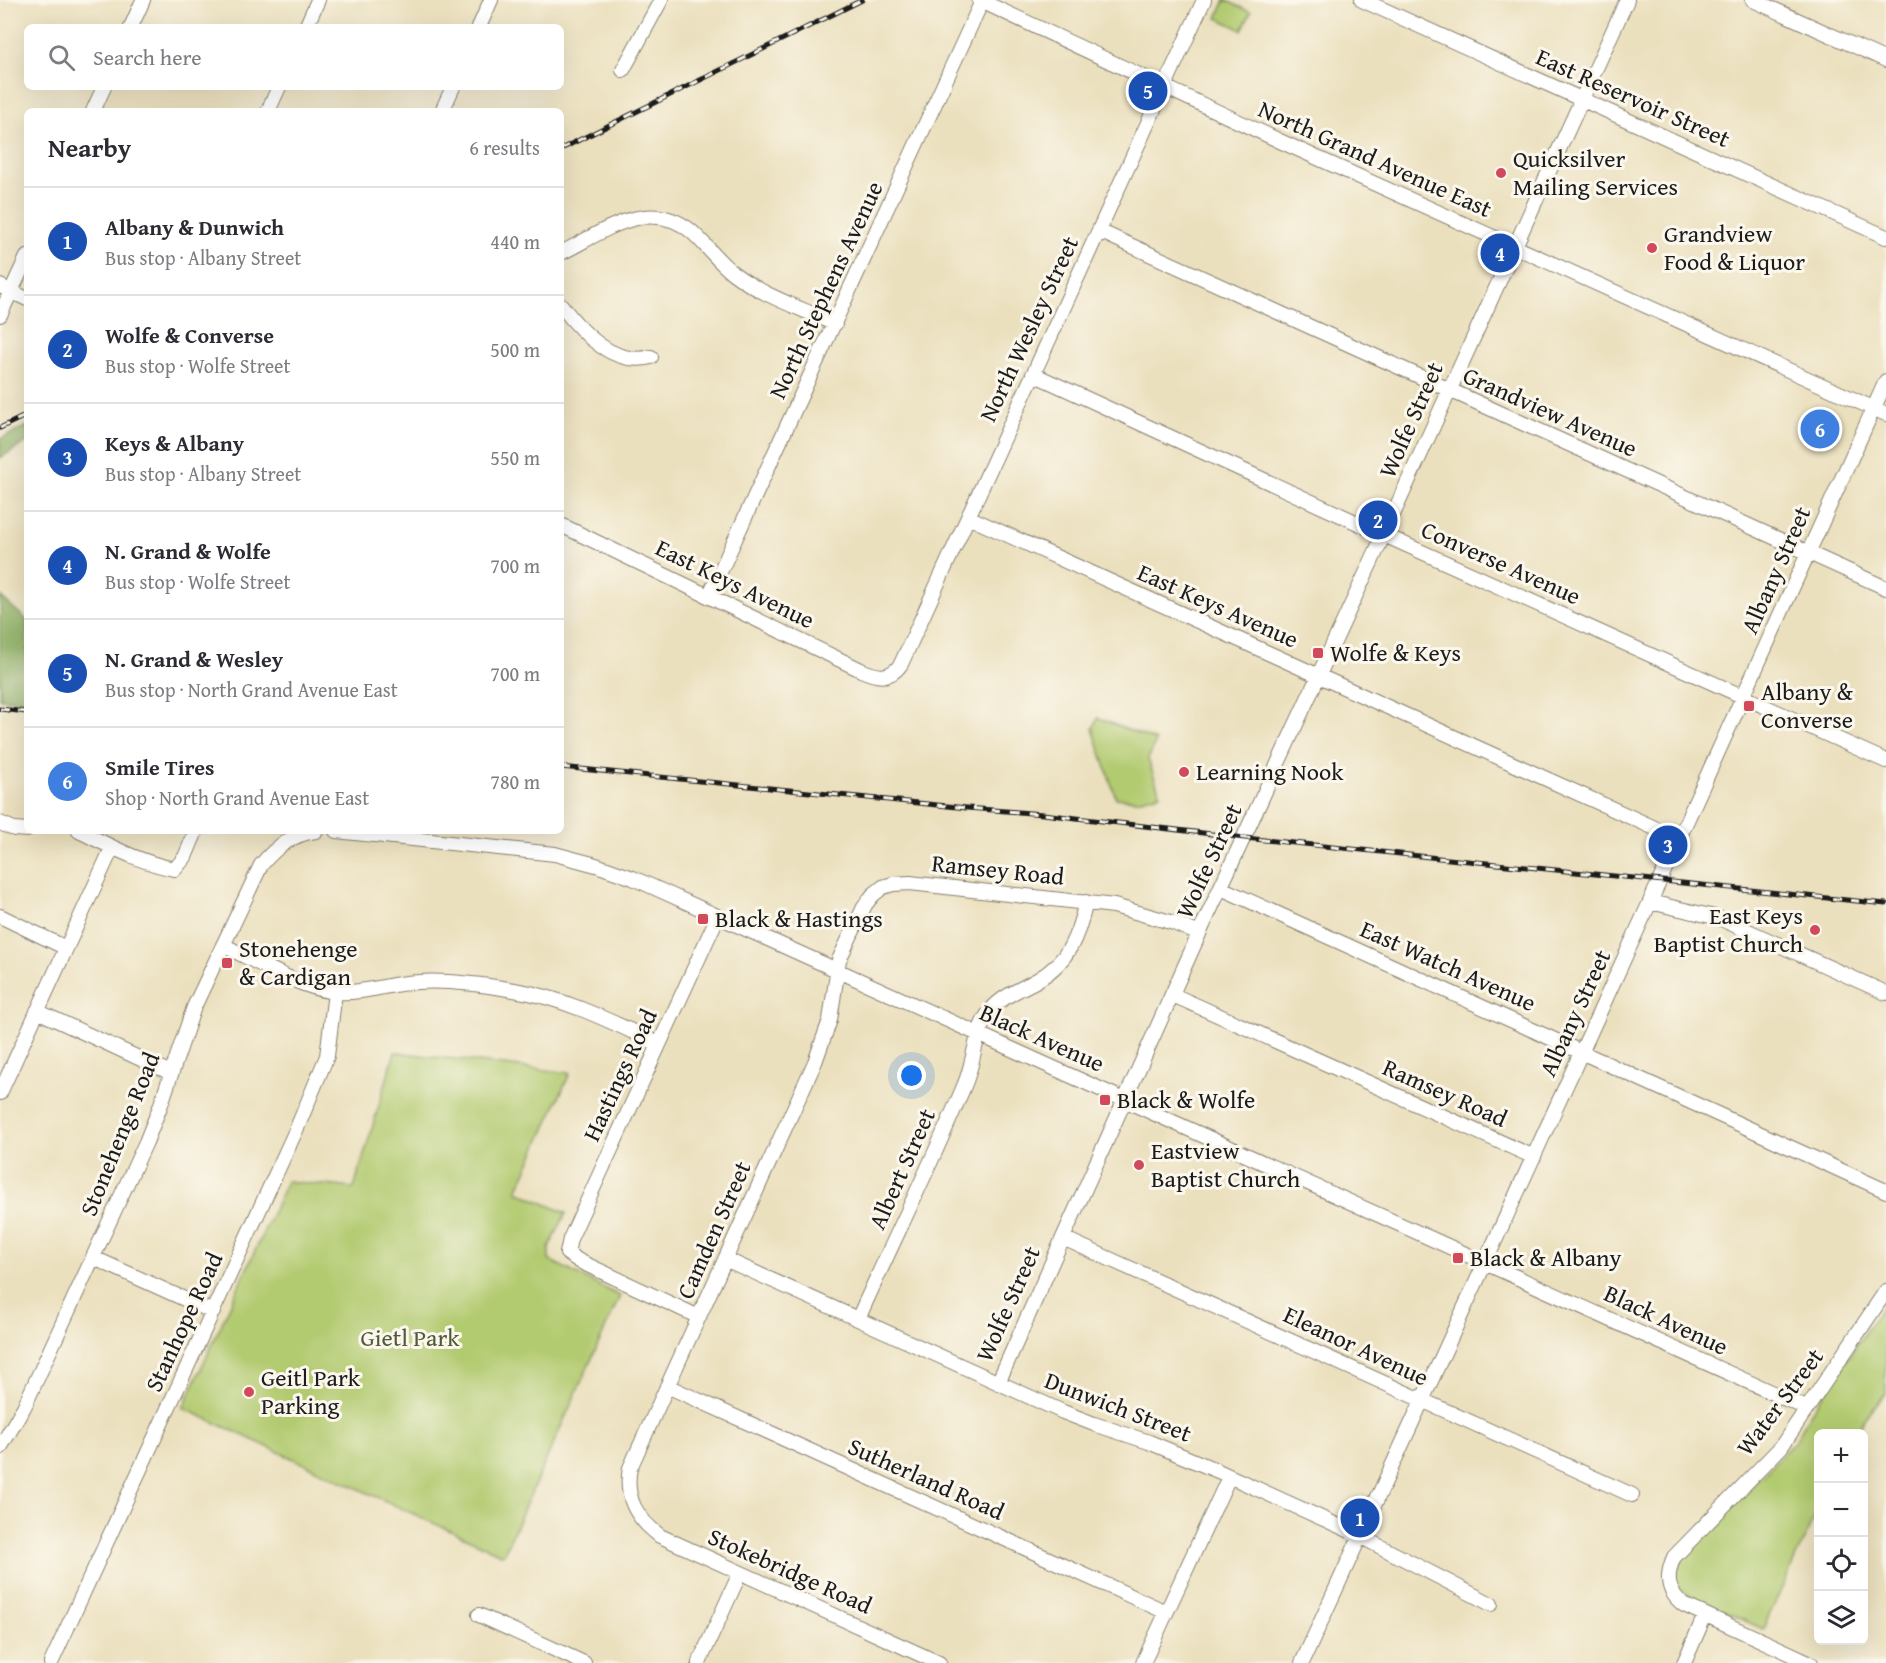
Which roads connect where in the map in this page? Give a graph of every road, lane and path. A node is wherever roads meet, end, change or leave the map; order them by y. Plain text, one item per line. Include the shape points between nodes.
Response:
1 (143, 0) edge
2 (318, 0) edge
3 (491, 0) edge
4 (661, 0) edge
5 (1204, 0) edge
6 (1362, 0) edge
7 (1627, 0) edge
8 (1753, 0) edge
9 (981, 1) edge
10 (132, 24) edge
11 (307, 24) edge
12 (480, 24) edge
13 (1886, 60) edge
14 (623, 70) dead end
15 (1164, 88) junction
16 (103, 90) edge
17 (278, 90) edge
18 (452, 90) edge
19 (1581, 99) junction
20 (94, 108) edge
21 (269, 108) edge
22 (443, 108) edge
23 (1098, 231) junction
24 (1886, 237) edge
25 (1515, 247) junction
26 (564, 252) edge
27 (24, 262) edge
28 (6, 289) edge
29 (24, 298) edge
30 (564, 309) edge
31 (0, 315) edge
32 (835, 324) junction
33 (651, 357) dead end
34 (1033, 374) junction
35 (1886, 381) edge
36 (1448, 390) junction
37 (1880, 412) edge
38 (968, 517) junction
39 (564, 526) edge
40 (1384, 535) junction
41 (1808, 552) junction
42 (1886, 588) edge
43 (709, 596) junction
44 (892, 674) joint
45 (1318, 676) junction
46 (1744, 696) junction
47 (1886, 761) edge
48 (0, 823) edge
49 (24, 830) edge
50 (89, 834) edge
51 (195, 834) edge
52 (302, 834) edge
53 (365, 834) edge
54 (1679, 839) junction
55 (112, 848) junction
56 (1221, 888) junction
57 (1086, 902) junction
58 (1650, 902) junction
59 (0, 916) edge
60 (718, 916) junction
61 (1199, 934) junction
62 (223, 945) junction
63 (66, 948) junction
64 (837, 970) junction
65 (335, 992) junction
66 (1886, 993) edge
67 (1173, 995) junction
68 (37, 1011) junction
69 (979, 1034) junction
70 (659, 1044) junction
71 (1582, 1051) junction
72 (171, 1073) junction
73 (4, 1074) edge
74 (0, 1093) edge
75 (1126, 1101) junction
76 (1534, 1157) junction
77 (1886, 1191) edge
78 (1063, 1238) junction
79 (94, 1258) junction
80 (726, 1259) junction
81 (1486, 1263) junction
82 (1886, 1291) edge
83 (213, 1312) junction
84 (699, 1317) junction
85 (858, 1319) junction
86 (998, 1383) junction
87 (668, 1386) junction
88 (1422, 1401) junction
89 (1806, 1408) junction
90 (0, 1448) edge
91 (1229, 1477) junction
92 (1632, 1495) dead end
93 (629, 1509) joint
94 (1360, 1536) junction
95 (740, 1574) junction
96 (1491, 1604) dead end
97 (1166, 1612) junction
98 (479, 1615) dead end
99 (1706, 1616) junction
100 (51, 1663) edge
101 (584, 1663) edge
102 (699, 1663) edge
103 (939, 1663) edge
104 (1143, 1663) edge
105 (1302, 1663) edge
106 (1684, 1663) edge
107 (1811, 1663) edge

1 - 10 street
2 - 11 street
3 - 12 street
4 - 14 street
5 - 15 street, North Wesley Street
6 - 19 street, East Reservoir Street
7 - 19 street, Wolfe Street
8 - 13 street
9 - 15 street, North Grand Avenue East
9 - 32 street, North Stephens Avenue
15 - 23 street, North Wesley Street
15 - 25 street, North Grand Avenue East
16 - 20 street
17 - 21 street
18 - 22 street
19 - 24 street, East Reservoir Street
19 - 25 street, Wolfe Street
23 - 34 street, North Wesley Street
23 - 36 street, Grandview Avenue
25 - 36 street, Wolfe Street
25 - 37 street, North Grand Avenue East
26 - 32 street via 632,218 669,219 691,232 752,286
27 - 28 street
28 - 29 street
28 - 31 street
30 - 33 street via 584,333 611,352 639,360
32 - 43 street, North Stephens Avenue
34 - 38 street, North Wesley Street
34 - 40 street, Converse Avenue
35 - 37 street, Albany Street
36 - 40 street, Wolfe Street
36 - 41 street, Grandview Avenue
37 - 41 street, Albany Street
38 - 44 street, North Wesley Street via 901,664
38 - 45 street, East Keys Avenue
39 - 43 street, East Keys Avenue
40 - 45 street, Wolfe Street
40 - 46 street, Converse Avenue
41 - 42 street, Grandview Avenue
41 - 46 street, Albany Street
43 - 44 street, East Keys Avenue via 870,674
45 - 54 street, East Keys Avenue
45 - 56 street, Wolfe Street
46 - 47 street, Converse Avenue
46 - 54 street, Albany Street
48 - 49 street
50 - 55 street
51 - 55 street via 175,869
52 - 62 street, Stonehenge Road via 273,850 261,865
53 - 60 street, Black Avenue via 555,854 596,864
54 - 58 street, Albany Street
55 - 63 street
56 - 61 street, Wolfe Street
56 - 71 street, East Watch Avenue
57 - 61 street, Ramsey Road via 1146,914
57 - 64 street, Ramsey Road via 893,884 878,891 865,905
57 - 69 street, Albert Street via 1075,939 1062,961 1036,981 1003,998 987,1016
58 - 66 street via 1719,918
58 - 71 street, Albany Street
59 - 63 street
60 - 64 street, Black Avenue
60 - 70 street, Hastings Road
61 - 67 street, Wolfe Street
62 - 65 street via 305,984
62 - 72 street, Stonehenge Road via 194,1007
63 - 68 street
64 - 69 street, Black Avenue
64 - 80 street, Camden Street via 826,1036
65 - 70 street via 419,981 511,989 564,1002
65 - 83 street, Stanhope Road via 327,1056
67 - 75 street, Wolfe Street
67 - 76 street, Ramsey Road
68 - 72 street
68 - 73 street
69 - 75 street, Black Avenue
69 - 85 street, Albert Street via 964,1085
70 - 84 street, Hastings Road via 567,1253
71 - 76 street, Albany Street
71 - 77 street, East Watch Avenue
72 - 79 street, Stonehenge Road via 150,1133
73 - 74 street
75 - 78 street, Wolfe Street
75 - 81 street, Black Avenue
76 - 81 street, Albany Street
78 - 86 street, Wolfe Street
78 - 88 street, Eleanor Avenue
79 - 83 street
79 - 90 street, Stonehenge Road via 24,1407
80 - 84 street, Camden Street
80 - 85 street, Dunwich Street
81 - 88 street, Albany Street
81 - 89 street, Black Avenue
82 - 89 street, Water Street
83 - 100 street, Stanhope Road
84 - 87 street, Camden Street
85 - 86 street, Dunwich Street
86 - 91 street, Dunwich Street
87 - 93 street, Camden Street via 630,1468
87 - 97 street, Sutherland Road
88 - 92 street, Eleanor Avenue
88 - 94 street, Albany Street
89 - 99 street, Water Street via 1777,1452 1674,1557 1668,1576 1674,1598
91 - 94 street, Dunwich Street
91 - 97 street
93 - 95 street, Stokebridge Road via 660,1536
94 - 96 street, Dunwich Street
94 - 105 street, Albany Street
95 - 102 street
95 - 103 street, Stokebridge Road
97 - 104 street
98 - 101 street
99 - 106 street
99 - 107 street

